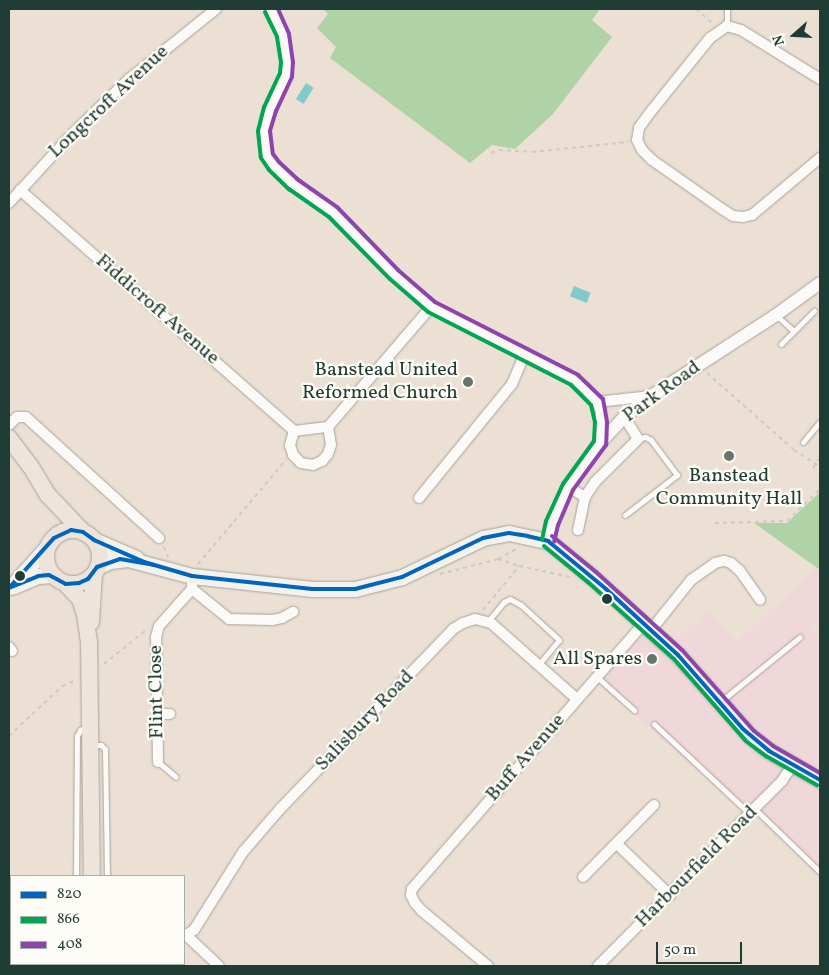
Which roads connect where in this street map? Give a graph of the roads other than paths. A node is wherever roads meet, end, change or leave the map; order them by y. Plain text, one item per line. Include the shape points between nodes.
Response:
1 (216, 9) edge
2 (271, 9) edge
3 (727, 9) edge
4 (723, 28) junction
5 (820, 79) edge
6 (818, 164) edge
7 (20, 190) junction
8 (9, 202) edge
9 (820, 283) edge
10 (431, 307) junction
11 (814, 310) dead end
12 (776, 314) junction
13 (794, 331) junction
14 (781, 344) dead end
15 (525, 354) junction
16 (651, 396) junction
17 (597, 402) junction
18 (624, 417) junction
19 (820, 422) edge
20 (9, 425) edge
21 (328, 428) junction
22 (294, 431) junction
23 (9, 438) edge
24 (638, 439) junction
25 (802, 442) dead end
26 (600, 443) junction
27 (568, 487) junction
28 (48, 495) junction
29 (419, 498) dead end
30 (585, 498) junction
31 (625, 515) dead end
32 (578, 530) dead end
33 (89, 536) junction
34 (159, 538) dead end
35 (548, 541) junction
36 (50, 543) junction
37 (144, 562) junction
38 (95, 571) junction
39 (59, 580) junction
40 (192, 583) junction
41 (10, 588) edge
42 (760, 600) dead end
43 (294, 612) dead end
44 (488, 621) junction
45 (648, 627) junction
46 (800, 637) dead end
47 (89, 642) junction
48 (538, 665) junction
49 (597, 677) junction
50 (577, 699) junction
51 (720, 702) junction
52 (634, 710) dead end
53 (157, 714) junction
54 (170, 714) dead end
55 (654, 724) dead end
56 (91, 725) junction
57 (91, 745) junction
58 (158, 762) joint
59 (792, 764) junction
60 (176, 777) dead end
61 (820, 780) edge
62 (654, 805) dead end
63 (753, 811) junction
64 (617, 844) junction
65 (820, 872) edge
66 (76, 875) edge
67 (92, 875) edge
68 (107, 875) edge
69 (583, 877) dead end
70 (670, 895) junction
71 (185, 936) edge
72 (219, 966) edge
73 (488, 966) edge
74 (598, 966) edge

1 - 7 street, Longcroft Avenue via 129,79
2 - 10 street via 283,35 287,62 286,75 264,131 268,156 293,184 333,212 394,275
3 - 4 lane
4 - 5 street via 741,30
4 - 6 street via 710,38 639,128 637,140 642,150 722,209 733,216 743,217 752,215
7 - 8 street, Longcroft Avenue
7 - 22 street, Fiddicroft Avenue
9 - 12 street, Park Road
10 - 15 street
10 - 21 street
11 - 13 lane
12 - 13 lane
12 - 16 street, Park Road
13 - 14 lane
15 - 17 street via 575,380
15 - 29 street via 512,384
16 - 17 street
16 - 18 street, Park Road
17 - 26 street via 602,422
18 - 24 street
18 - 26 street, Park Road
19 - 25 lane
20 - 34 street via 17,416 26,416
21 - 22 street
21 - 22 street via 331,445 328,454 313,465 302,464 293,455 290,445
23 - 28 main road
24 - 30 street via 595,482
24 - 31 lane via 652,440 677,475
26 - 27 street, Park Road
27 - 30 street
27 - 35 street, Park Road via 552,523
28 - 33 main road
28 - 36 main road via 54,516
30 - 32 street
33 - 36 main road via 71,530
33 - 37 main road
33 - 38 main road via 100,554
35 - 40 main road via 508,533 483,538 402,577 355,589
35 - 45 main road
36 - 39 main road via 48,568
36 - 41 main road
37 - 38 main road via 120,559
37 - 40 main road
38 - 39 main road via 79,583
38 - 47 main road
39 - 41 main road via 38,576
39 - 47 main road via 80,600
40 - 43 street via 228,619 272,620
40 - 53 street, Flint Close via 159,626 156,637
42 - 45 street, Buff Avenue via 731,563 715,563 691,580
44 - 48 street
44 - 48 lane via 510,599 521,606 559,640
44 - 71 street, Salisbury Road via 475,619 453,630 280,809 243,852 194,930
45 - 49 street, Buff Avenue
45 - 51 main road via 694,670
46 - 51 lane
47 - 56 main road
48 - 50 street
49 - 50 street, Buff Avenue
49 - 52 lane
50 - 73 street, Buff Avenue via 418,881 411,896 422,911
51 - 59 main road via 750,736
53 - 54 street
53 - 58 street, Flint Close
55 - 63 lane
56 - 57 main road
56 - 66 lane via 80,730 77,736
57 - 67 main road
57 - 68 lane via 101,745 105,749
58 - 60 lane
59 - 61 main road
59 - 63 street, Harbourfield Road via 782,781
62 - 64 street
63 - 65 lane
63 - 70 street, Harbourfield Road
64 - 69 street
64 - 70 street
70 - 74 street, Harbourfield Road
71 - 72 street

